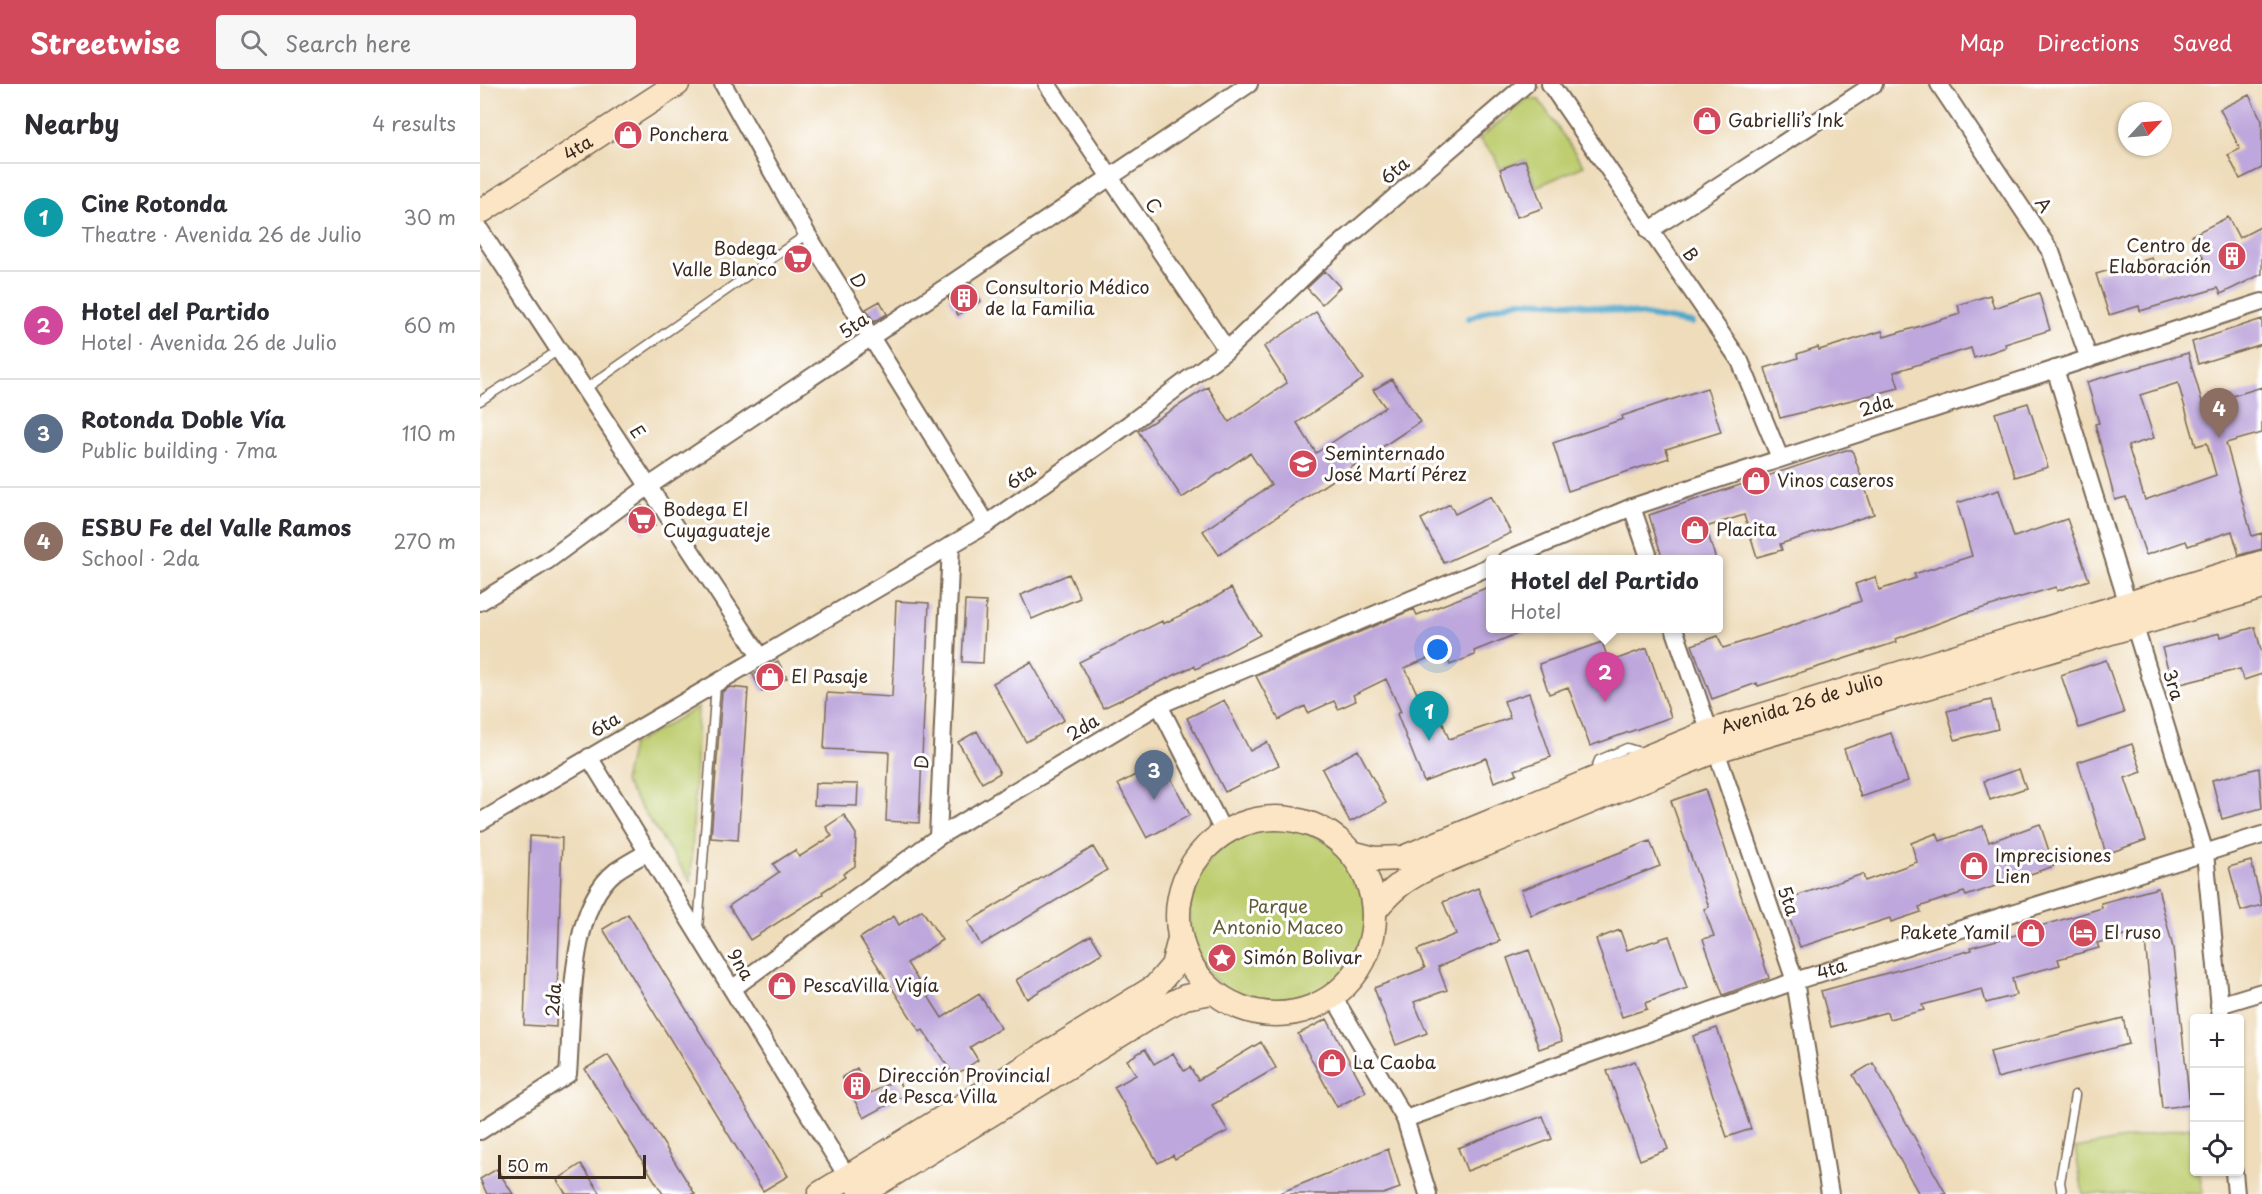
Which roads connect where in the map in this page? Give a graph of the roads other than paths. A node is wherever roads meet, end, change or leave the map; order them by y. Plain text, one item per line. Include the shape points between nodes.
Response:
1 (677, 84) edge
2 (723, 84) edge
3 (1047, 84) edge
4 (1249, 84) edge
5 (1526, 84) edge
6 (1550, 84) edge
7 (1874, 84) edge
8 (1939, 84) edge
9 (1111, 178) junction
10 (480, 212) edge
11 (480, 230) edge
12 (1649, 231) junction
13 (807, 234) junction
14 (2262, 302) edge
15 (870, 339) junction
16 (559, 350) junction
17 (1227, 350) junction
18 (2089, 359) junction
19 (2055, 369) junction
20 (585, 389) junction
21 (480, 401) edge
22 (1780, 458) junction
23 (649, 486) junction
24 (1632, 507) junction
25 (987, 524) junction
26 (951, 545) junction
27 (1518, 555) edge
28 (1648, 555) edge
29 (2262, 563) edge
30 (1486, 568) edge
31 (2262, 587) edge
32 (480, 602) edge
33 (2131, 613) junction
34 (1676, 633) edge
35 (760, 656) junction
36 (716, 682) junction
37 (1159, 705) junction
38 (1713, 741) junction
39 (589, 757) junction
40 (481, 820) edge
41 (1224, 833) junction
42 (2262, 835) edge
43 (938, 837) junction
44 (648, 852) junction
45 (1353, 853) junction
46 (2205, 853) junction
47 (1375, 910) junction
48 (698, 932) junction
49 (1180, 939) junction
50 (1795, 981) junction
51 (732, 989) junction
52 (1212, 992) junction
53 (2262, 992) edge
54 (1333, 996) junction
55 (2220, 1012) edge
56 (2075, 1095) dead end
57 (1406, 1119) junction
58 (480, 1131) edge
59 (2234, 1176) edge
60 (855, 1188) edge
61 (820, 1194) edge
62 (1428, 1194) edge
63 (1830, 1194) edge
64 (2062, 1194) edge
65 (2236, 1194) edge

1 - 10 main road, 4ta
2 - 13 street, D
3 - 9 street, C
4 - 9 street, 5ta
5 - 17 street, 6ta via 1317,264
6 - 12 street, B
7 - 12 street
8 - 18 street, A via 2051,252
9 - 15 street, 5ta
9 - 17 street, C
11 - 16 street, E
12 - 22 street, B via 1740,361
13 - 15 street, D
13 - 20 lane
14 - 18 street, 2da
15 - 23 street, 5ta
15 - 25 street, D
16 - 20 street, E
16 - 21 lane
17 - 25 street, 6ta
18 - 19 street, 2da
19 - 22 street, 2da
19 - 33 street, 3ra
20 - 23 street, E
22 - 24 street, 2da
23 - 32 street, 5ta via 546,561
23 - 35 street, E
24 - 27 street, 2da
24 - 28 street
25 - 26 street, 6ta
26 - 35 street, 6ta
26 - 43 street, D
29 - 33 main road, Avenida 26 de Julio
30 - 37 street, 2da
31 - 33 main road, Avenida 26 de Julio
33 - 38 main road, Avenida 26 de Julio
33 - 46 street, 3ra
34 - 38 street, 5ta
35 - 36 street, 6ta
36 - 39 street, 6ta
36 - 48 lane
37 - 41 street
37 - 43 street, 2da
38 - 45 main road, Avenida 26 de Julio via 1652,756 1403,858 1375,859
38 - 47 main road, Avenida 26 de Julio via 1408,877
38 - 50 street, 5ta
39 - 40 street, 6ta
39 - 44 street, 9na
41 - 45 main road via 1264,818 1297,819 1328,831
41 - 49 main road via 1205,847 1186,874 1178,906
42 - 46 street, 4ta
43 - 51 street, 2da
44 - 48 street, 9na
44 - 58 street, 2da via 614,872 590,905 579,936 568,1074
45 - 47 main road via 1369,882
46 - 50 street, 4ta
46 - 55 street, 3ra
47 - 54 main road via 1373,939 1362,966 1343,990
48 - 51 street, 9na
49 - 52 main road via 1193,970
49 - 60 main road via 1173,966 1155,987
50 - 57 street, 4ta
50 - 63 street, 5ta
51 - 60 street, 9na
52 - 54 main road via 1237,1007 1264,1015 1293,1014 1321,1005
52 - 60 main road via 1185,997 1165,1007
53 - 55 street
54 - 57 street
56 - 64 lane via 2060,1182
57 - 62 street
59 - 65 street
60 - 61 main road

